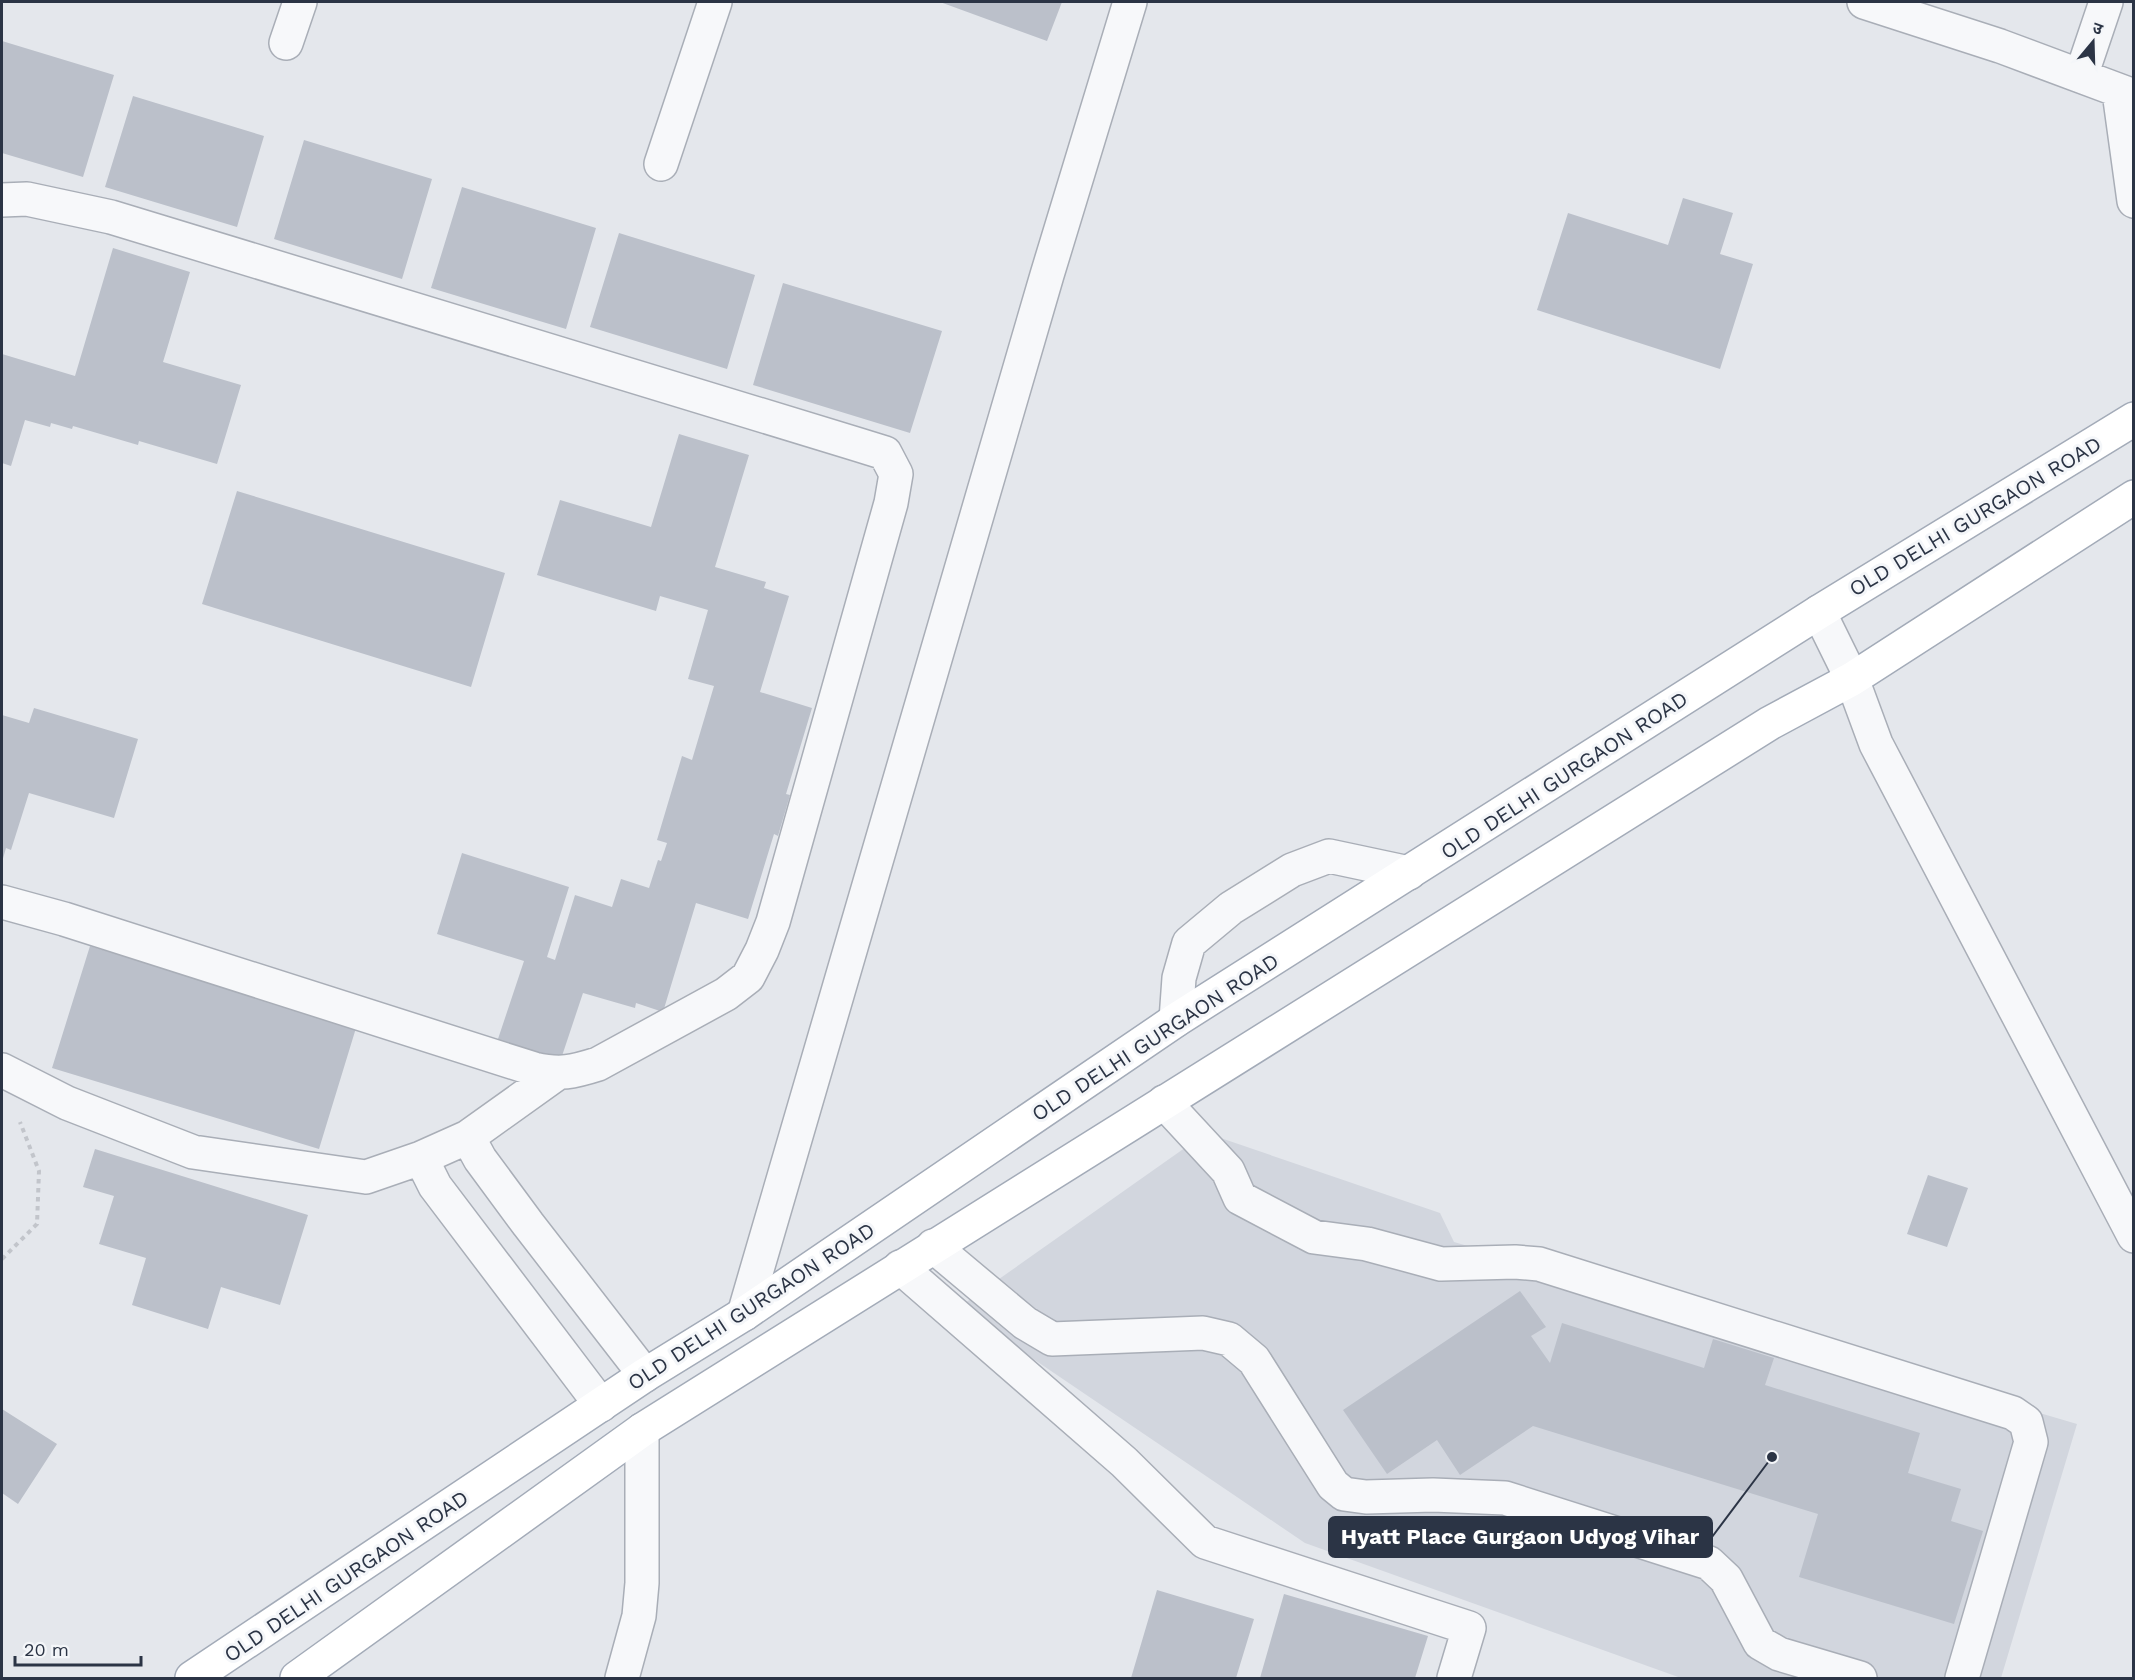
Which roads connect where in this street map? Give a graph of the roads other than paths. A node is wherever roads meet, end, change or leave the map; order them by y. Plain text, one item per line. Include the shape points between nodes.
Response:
1 (300, 2) edge
2 (715, 2) edge
3 (1130, 2) edge
4 (1864, 2) edge
5 (2106, 2) edge
6 (286, 43) dead end
7 (2081, 76) junction
8 (2126, 94) edge
9 (661, 164) dead end
10 (2, 200) edge
11 (2133, 201) edge
12 (2133, 419) edge
13 (2133, 497) edge
14 (1819, 612) junction
15 (1852, 679) junction
16 (1409, 873) junction
17 (2, 902) edge
18 (1176, 1020) junction
19 (2, 1070) edge
20 (556, 1074) junction
21 (1164, 1102) junction
22 (468, 1137) junction
23 (421, 1158) junction
24 (2133, 1236) edge
25 (933, 1246) junction
26 (900, 1267) junction
27 (744, 1314) junction
28 (645, 1375) junction
29 (601, 1405) junction
30 (642, 1430) junction
31 (192, 1678) edge
32 (297, 1678) edge
33 (622, 1678) edge
34 (1454, 1678) edge
35 (1860, 1678) edge
36 (1962, 1678) edge

1 - 6 street
2 - 9 street
3 - 27 street
4 - 7 street
5 - 7 street
7 - 8 street
8 - 11 street
10 - 20 street via 27,199 111,217 885,453 896,474 891,503 776,910 748,977 726,994 598,1064
12 - 14 main road, OLD DELHI GURGAON ROAD
13 - 15 main road
14 - 15 street
14 - 16 main road, OLD DELHI GURGAON ROAD
15 - 21 main road via 1770,723
15 - 24 street via 1876,744
16 - 18 main road, OLD DELHI GURGAON ROAD
16 - 18 street via 1329,856 1292,870 1231,908 1189,943 1179,978
17 - 20 street via 474,1052
18 - 27 main road, OLD DELHI GURGAON ROAD
19 - 23 street via 67,1103 193,1152 366,1177
20 - 22 street
21 - 25 main road
21 - 36 street via 1228,1171 1240,1198 1314,1237 1366,1244 1441,1264 1539,1264 2013,1413 2026,1422 2031,1442
22 - 23 street
22 - 28 street via 528,1224
23 - 29 street via 435,1186
25 - 26 main road
25 - 35 street via 1025,1323 1052,1339 1203,1333 1229,1339 1254,1360 1333,1485 1344,1494 1505,1498 1709,1563 1726,1579 1760,1643 1779,1654
26 - 30 main road
26 - 34 street via 1124,1462 1205,1542 1469,1628
27 - 28 main road, OLD DELHI GURGAON ROAD
28 - 29 main road, OLD DELHI GURGAON ROAD
29 - 31 main road, OLD DELHI GURGAON ROAD
30 - 32 main road
30 - 33 street via 642,1583 639,1616

